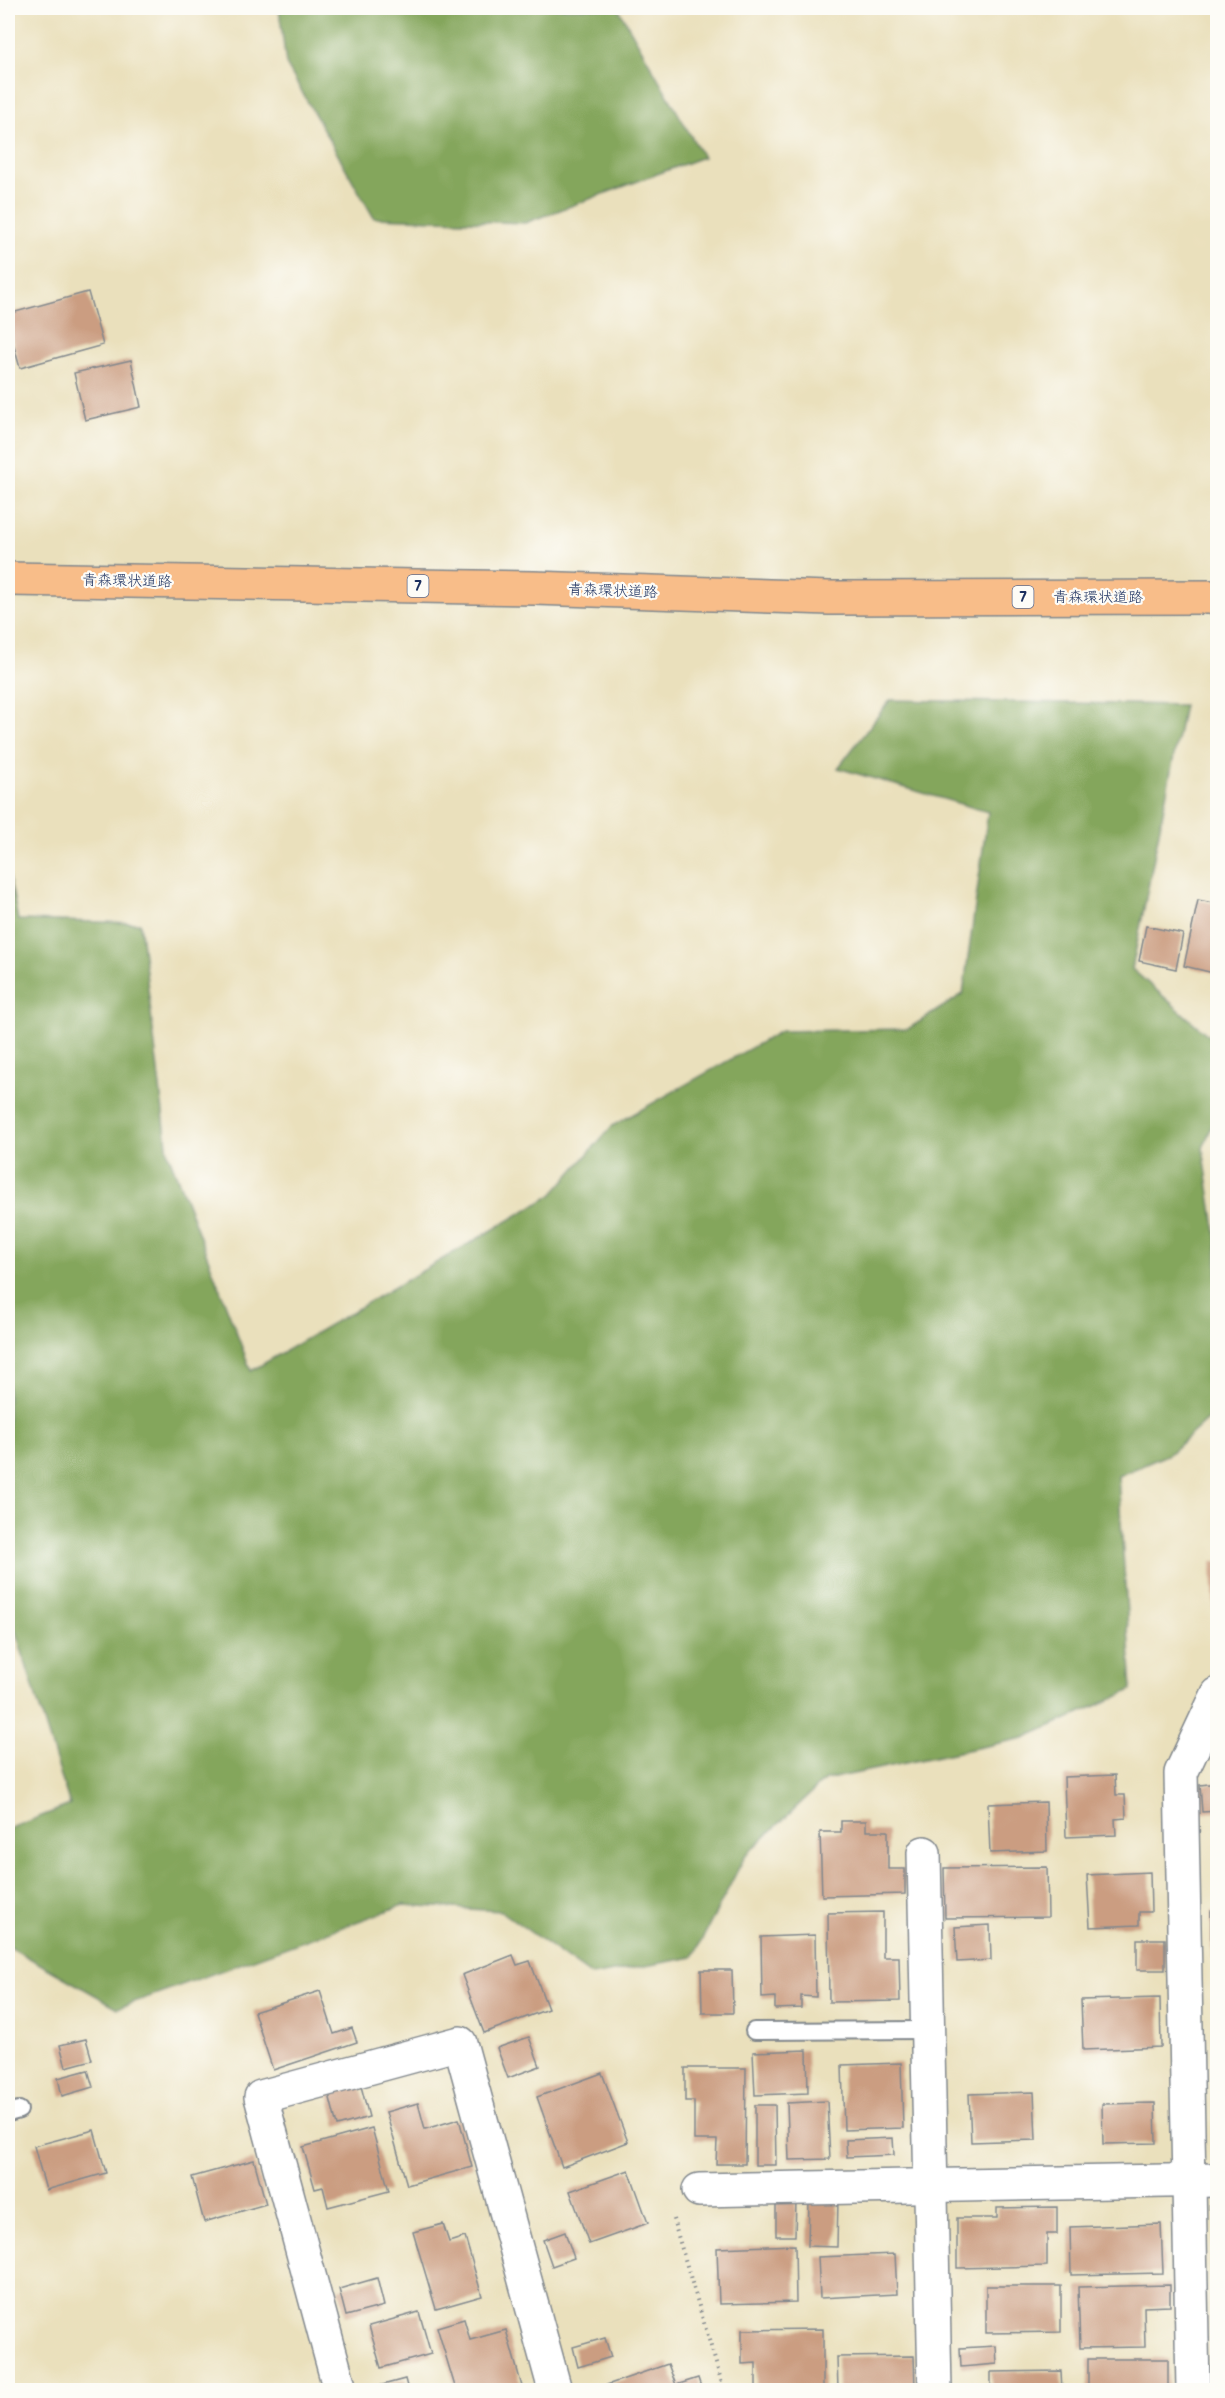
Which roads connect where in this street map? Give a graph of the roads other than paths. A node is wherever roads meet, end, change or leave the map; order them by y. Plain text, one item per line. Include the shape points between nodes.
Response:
1 (8, 579) edge
2 (1218, 597) edge
3 (1218, 1694) edge
4 (924, 1853) dead end
5 (929, 2030) junction
6 (754, 2031) dead end
7 (1204, 2180) edge
8 (933, 2184) junction
9 (699, 2190) dead end
10 (340, 2391) edge
11 (555, 2391) edge
12 (935, 2391) edge
13 (1193, 2391) edge

1 - 2 highway, 青森環状道路 / 7 via 829,598
3 - 7 street via 1181,1773
4 - 5 street
5 - 6 lane
5 - 8 street
7 - 8 street
7 - 13 street
8 - 9 street
8 - 12 street
10 - 11 street via 261,2097 460,2043

